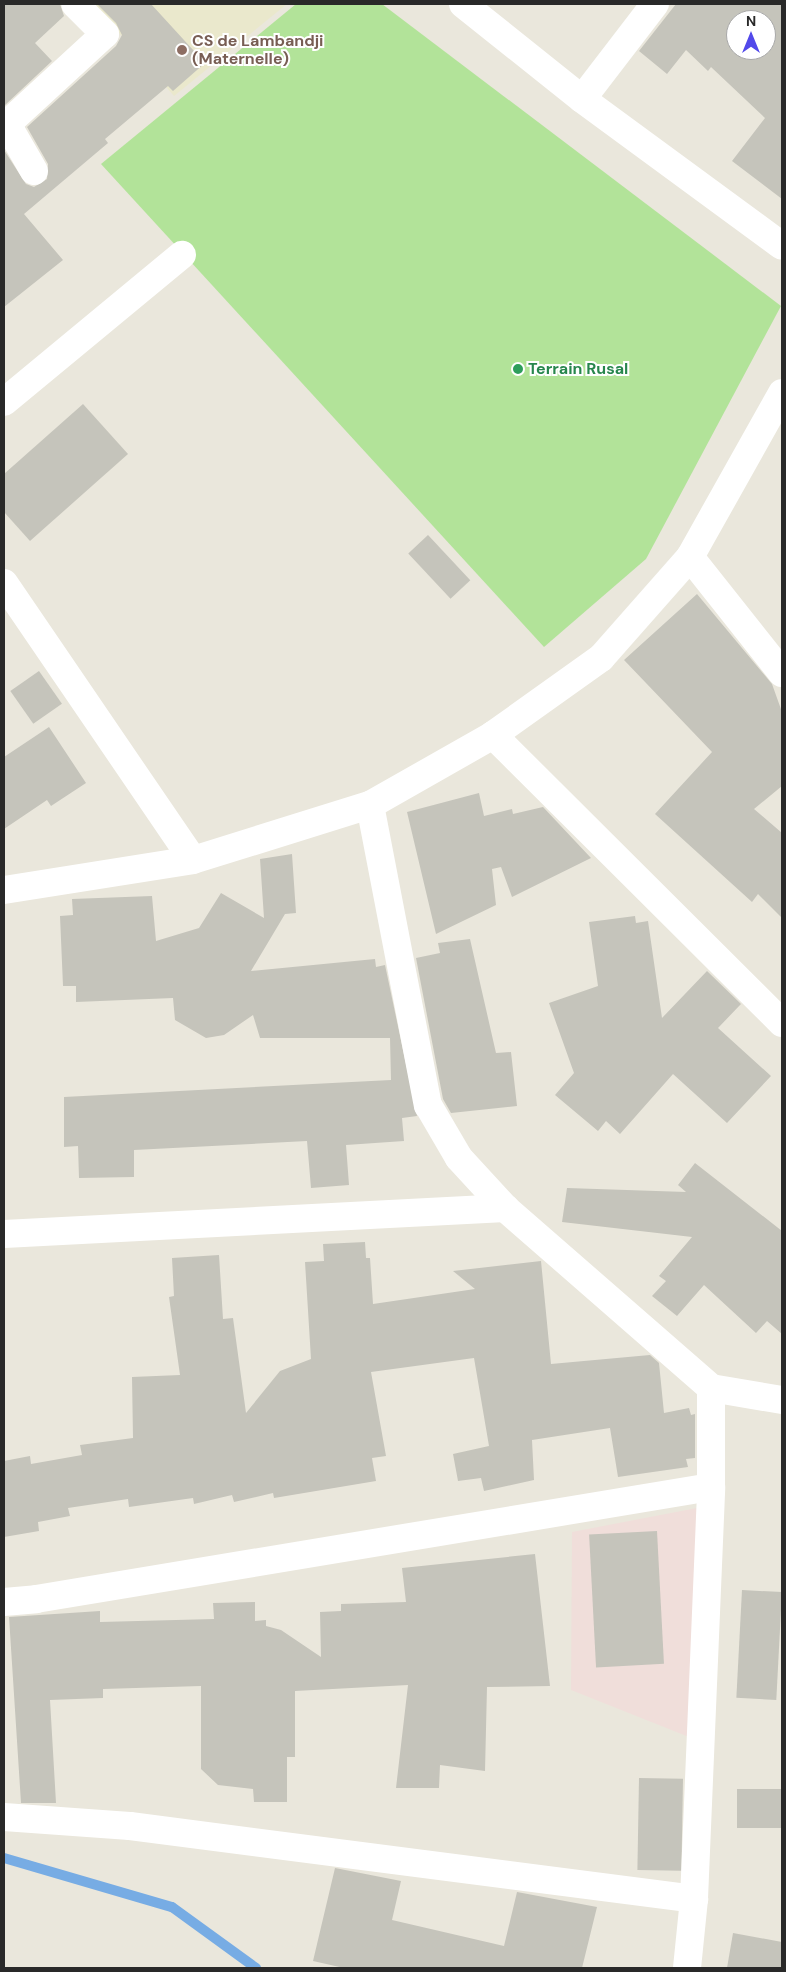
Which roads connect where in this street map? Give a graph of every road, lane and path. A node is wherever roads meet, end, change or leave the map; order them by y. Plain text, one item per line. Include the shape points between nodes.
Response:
1 (75, 4) edge
2 (463, 4) edge
3 (655, 4) edge
4 (582, 99) junction
5 (34, 171) dead end
6 (782, 246) edge
7 (182, 255) dead end
8 (782, 393) edge
9 (4, 402) edge
10 (690, 557) junction
11 (4, 583) edge
12 (782, 673) edge
13 (493, 735) junction
14 (370, 805) junction
15 (193, 860) junction
16 (4, 890) edge
17 (782, 1023) edge
18 (505, 1208) junction
19 (4, 1234) edge
20 (711, 1388) junction
21 (782, 1400) edge
22 (710, 1488) junction
23 (4, 1602) edge
24 (4, 1817) edge
25 (694, 1899) junction
26 (687, 1968) edge

1 - 5 street via 105,34 7,124
2 - 4 street
3 - 4 street
4 - 6 street
7 - 9 street
8 - 10 street
10 - 12 street
10 - 13 street via 601,658
11 - 15 street
13 - 14 street
13 - 17 street
14 - 15 street
14 - 18 street via 428,1105 459,1158
15 - 16 street
18 - 19 street
18 - 20 street
20 - 21 street
20 - 22 street
22 - 23 street via 36,1600
22 - 25 street
24 - 25 street via 130,1826
25 - 26 street

